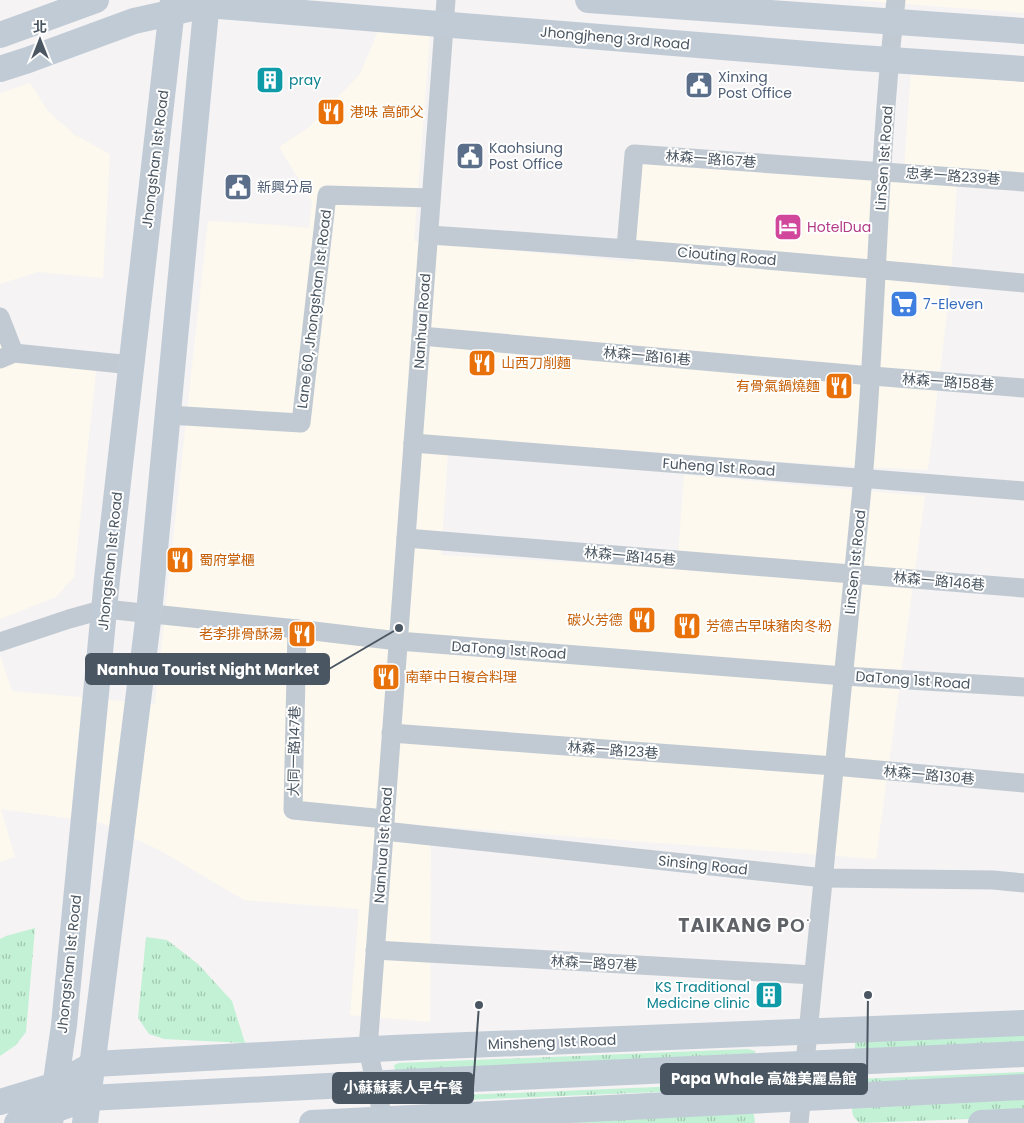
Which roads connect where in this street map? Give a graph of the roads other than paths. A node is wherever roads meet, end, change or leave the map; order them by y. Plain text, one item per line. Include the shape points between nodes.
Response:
1 (96, 0) edge
2 (588, 0) edge
3 (207, 3) edge
4 (172, 6) edge
5 (895, 11) edge
6 (446, 12) edge
7 (1024, 31) edge
8 (0, 35) edge
9 (890, 60) junction
10 (0, 69) edge
11 (1024, 69) edge
12 (882, 171) junction
13 (1024, 182) edge
14 (431, 198) junction
15 (429, 235) junction
16 (626, 248) junction
17 (877, 269) junction
18 (1024, 283) edge
19 (0, 317) edge
20 (421, 336) junction
21 (7, 356) edge
22 (132, 365) junction
23 (872, 376) junction
24 (1024, 388) edge
25 (168, 415) junction
26 (413, 443) junction
27 (863, 479) junction
28 (1024, 490) edge
29 (406, 538) junction
30 (854, 574) junction
31 (1024, 588) edge
32 (105, 610) junction
33 (149, 613) junction
34 (297, 629) junction
35 (0, 642) edge
36 (398, 642) junction
37 (844, 676) junction
38 (1024, 687) edge
39 (391, 733) junction
40 (834, 766) junction
41 (1024, 783) edge
42 (384, 825) junction
43 (824, 878) junction
44 (1024, 883) edge
45 (375, 950) junction
46 (813, 975) junction
47 (1024, 1023) edge
48 (808, 1032) junction
49 (368, 1049) junction
50 (1024, 1054) edge
51 (94, 1064) junction
52 (804, 1064) junction
53 (374, 1084) junction
54 (1024, 1088) edge
55 (0, 1102) edge
56 (53, 1106) edge
57 (87, 1111) edge
58 (800, 1111) edge
59 (383, 1121) edge
60 (1024, 1121) edge
61 (17, 1123) edge
62 (312, 1123) edge
63 (981, 1123) edge

1 - 8 main road
2 - 5 main road
3 - 4 main road, Jhongjheng 3rd Road
3 - 6 main road, Jhongjheng 3rd Road
3 - 25 main road
4 - 10 main road, Jhongjheng 3rd Road
4 - 22 main road, Jhongshan 1st Road
5 - 7 main road
5 - 9 street, LinSen 1st Road
6 - 9 main road, Jhongjheng 3rd Road
6 - 14 street, Nanhua Road
9 - 11 main road, Jhongjheng 3rd Road
9 - 12 street, LinSen 1st Road
12 - 13 street, 忠孝一路239巷
12 - 16 street, 林森一路167巷 via 634,154
12 - 17 street, LinSen 1st Road
14 - 15 street, Nanhua Road
14 - 25 street, Lane 60, Jhongshan 1st Road via 327,195 301,424
15 - 16 street, Ciouting Road
15 - 20 street, Nanhua Road
16 - 17 street, Ciouting Road
17 - 18 street, Ciouting Road
17 - 23 street, LinSen 1st Road
19 - 21 street
20 - 23 street, 林森一路161巷
20 - 26 street, Nanhua Road
21 - 22 street
22 - 32 main road, Jhongshan 1st Road
23 - 24 street, 林森一路158巷
23 - 27 street, LinSen 1st Road
25 - 33 main road
26 - 27 street, Fuheng 1st Road
26 - 29 street, Nanhua Road
27 - 28 street, Fuheng 1st Road
27 - 30 street, LinSen 1st Road
29 - 30 street, 林森一路145巷
29 - 36 street, Nanhua Road
30 - 31 street, 林森一路146巷
30 - 37 street, LinSen 1st Road
32 - 33 street, DaTong 1st Road
32 - 35 street, DaTong 1st Road
32 - 56 main road, Jhongshan 1st Road
33 - 34 street, DaTong 1st Road
33 - 51 main road
34 - 36 street, DaTong 1st Road
34 - 42 street, 大同一路147巷 via 293,810
36 - 37 street, DaTong 1st Road
36 - 39 street, Nanhua 1st Road
37 - 38 street, DaTong 1st Road
37 - 40 street, LinSen 1st Road
39 - 40 street, 林森一路123巷
39 - 42 street, Nanhua 1st Road
40 - 41 street, 林森一路130巷
40 - 43 street, LinSen 1st Road
42 - 43 street, Sinsing Road
42 - 45 street, Nanhua 1st Road
43 - 44 street, Sinsing Road
43 - 46 street, LinSen 1st Road
45 - 46 street, 林森一路97巷
45 - 49 street, Nanhua 1st Road
46 - 48 street, LinSen 1st Road
47 - 48 main road, Minsheng 1st Road
48 - 49 main road, Minsheng 1st Road
48 - 52 street, LinSen 1st Road
49 - 51 main road, Minsheng 1st Road
49 - 53 street, Nanhua 1st Road
50 - 52 main road
51 - 56 main road, Minsheng 1st Road
51 - 57 main road
52 - 53 main road
52 - 58 street, LinSen 1st Road
53 - 57 main road
53 - 59 street, Nanhua 1st Road
54 - 58 main road
55 - 56 main road
56 - 57 main road
56 - 61 main road
58 - 59 main road
59 - 62 main road
60 - 63 main road

